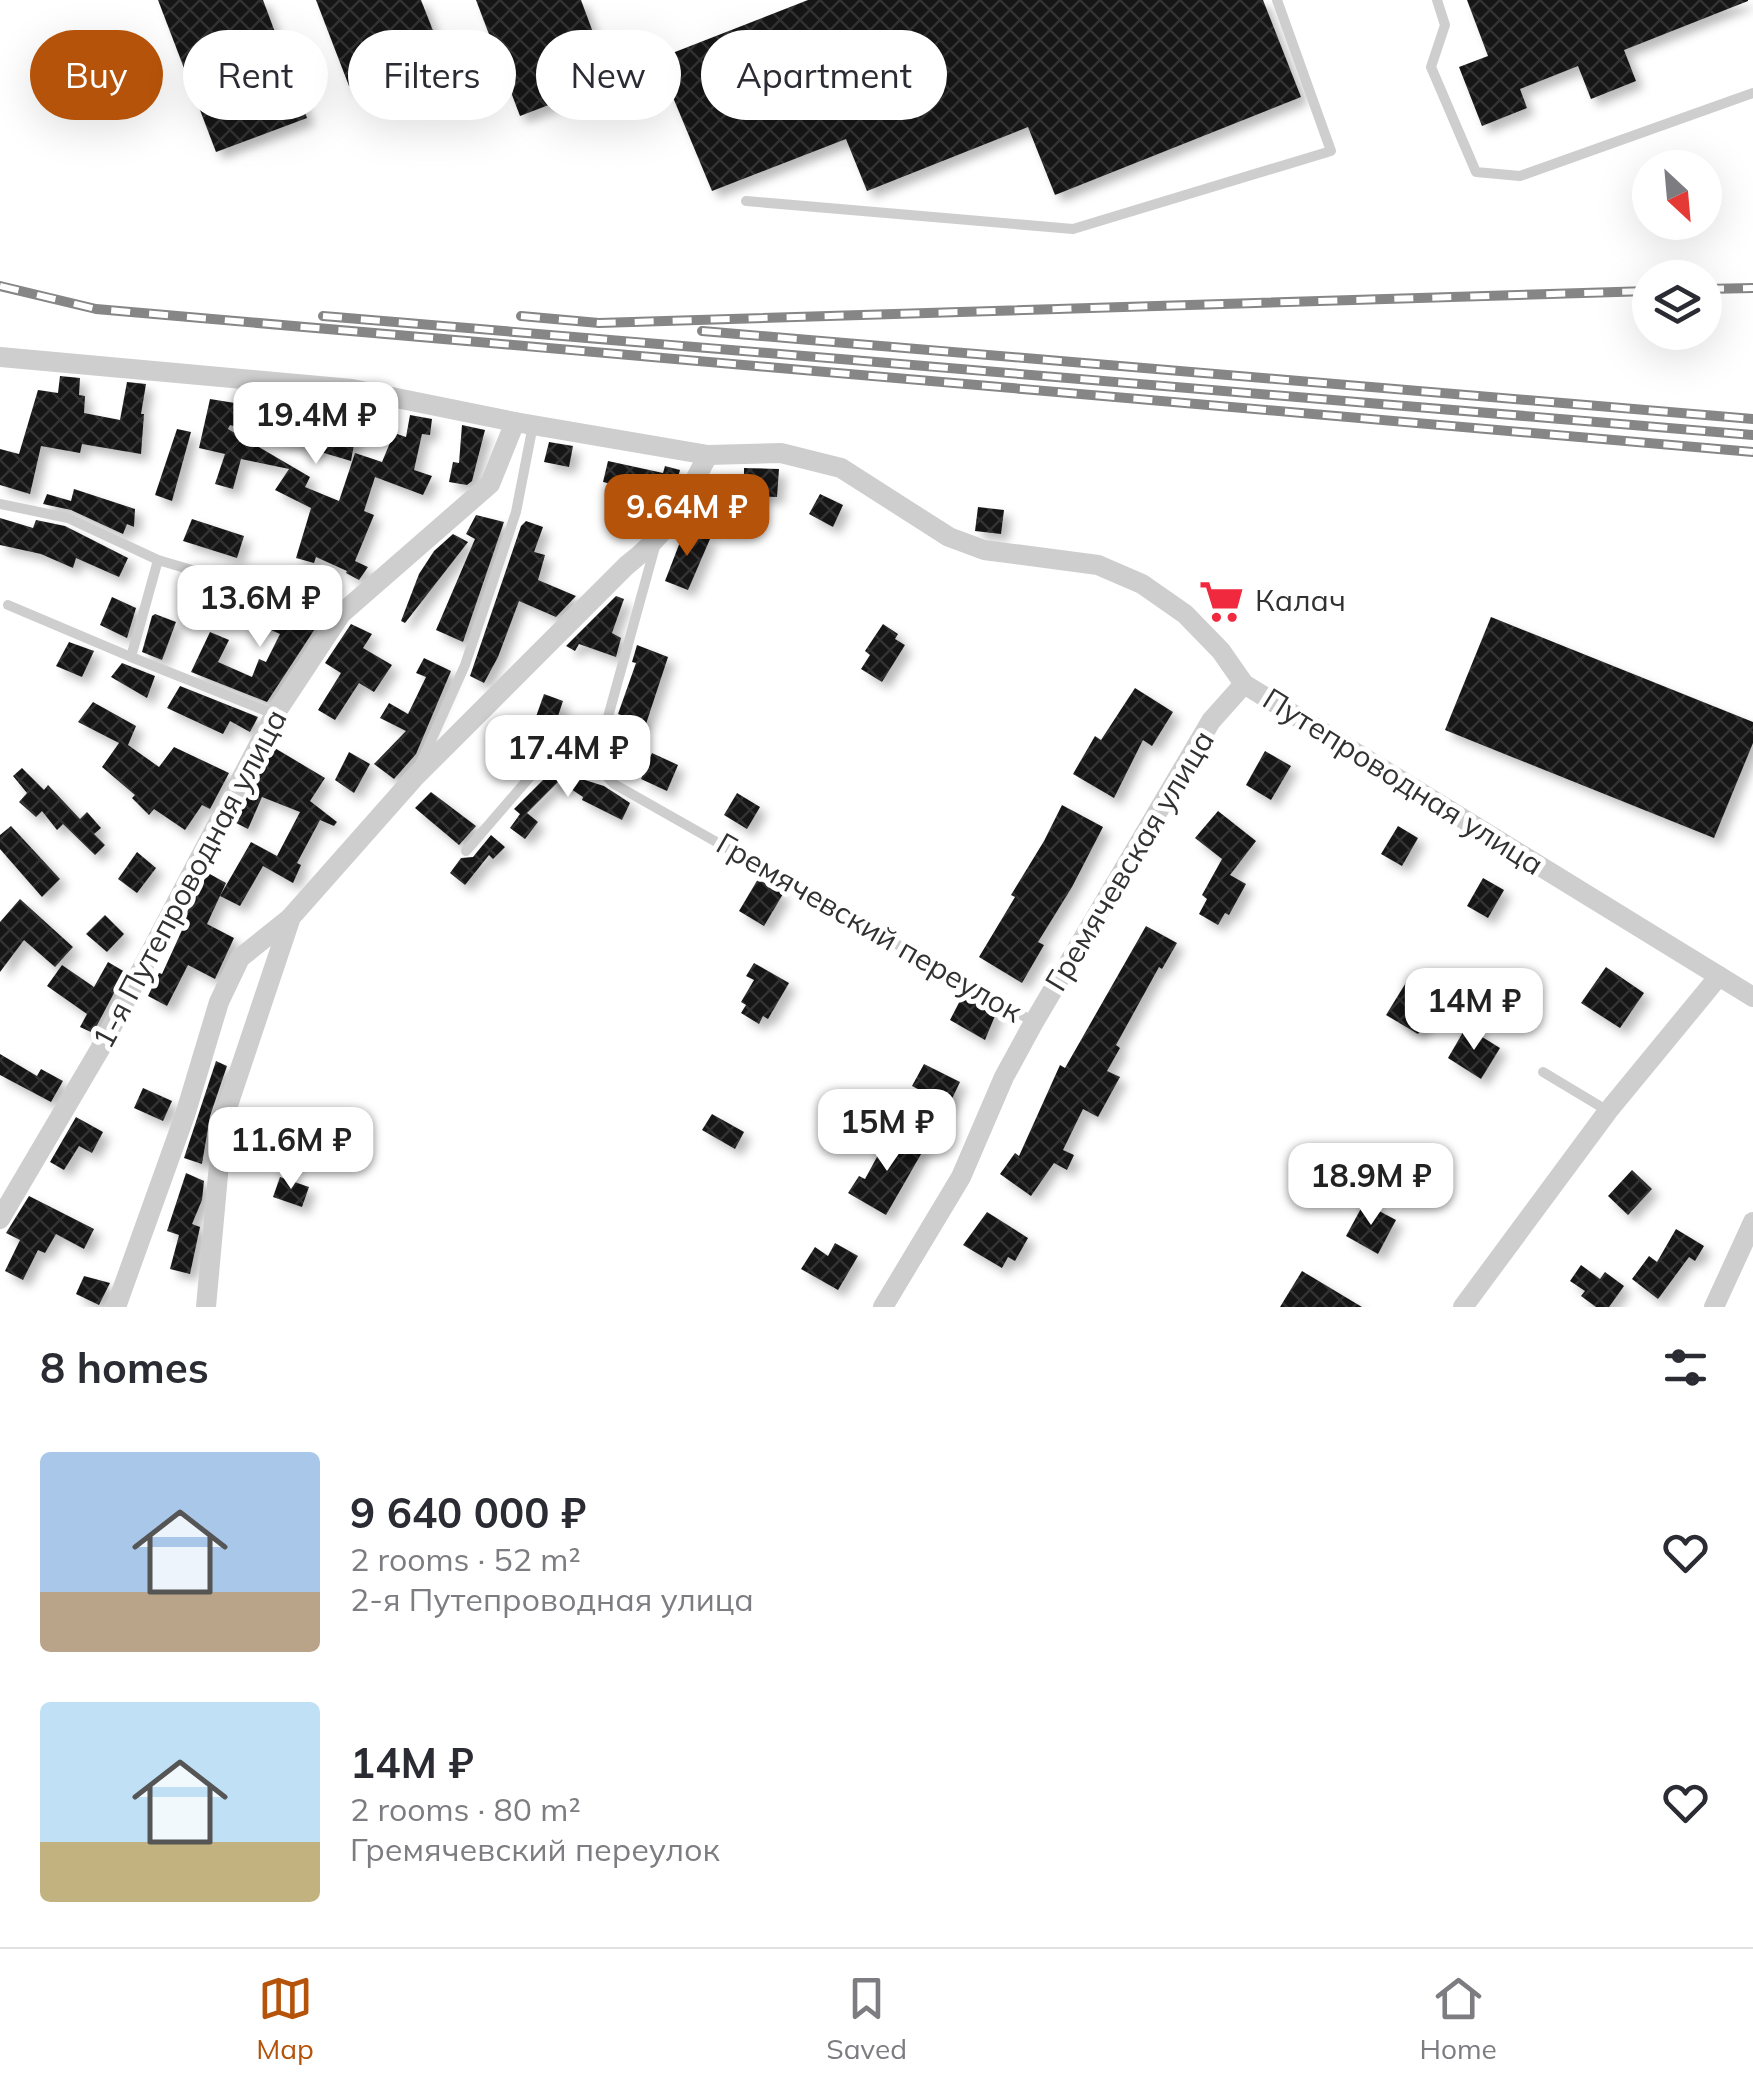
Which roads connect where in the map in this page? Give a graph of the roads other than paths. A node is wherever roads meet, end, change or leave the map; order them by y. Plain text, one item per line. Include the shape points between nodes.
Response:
1 (1277, 0) edge
2 (1437, 0) edge
3 (1753, 94) edge
4 (746, 201) dead end
5 (0, 357) edge
6 (524, 423) junction
7 (708, 455) junction
8 (0, 504) edge
9 (656, 542) junction
10 (158, 560) junction
11 (8, 605) dead end
12 (340, 614) junction
13 (131, 657) junction
14 (1244, 684) junction
15 (275, 714) junction
16 (595, 764) junction
17 (414, 778) junction
18 (466, 851) dead end
19 (291, 917) junction
20 (1719, 976) junction
21 (1753, 996) edge
22 (1034, 1022) junction
23 (1544, 1072) dead end
24 (1608, 1111) junction
25 (0, 1219) edge
26 (1753, 1222) edge
27 (116, 1307) edge
28 (206, 1307) edge
29 (883, 1307) edge
30 (1463, 1307) edge
31 (1714, 1307) edge

1 - 4 lane via 1331,151 1073,229
2 - 3 lane via 1445,25 1431,67 1476,172 1520,176
5 - 6 street, Путепроводная улица via 352,389
6 - 7 street, Путепроводная улица
6 - 12 street, 1-я Путепроводная улица via 490,484
6 - 17 lane via 516,512 465,664
7 - 9 street
7 - 14 street, Путепроводная улица via 781,453 841,468 948,537 984,550 1098,565 1142,584 1185,614
8 - 10 lane via 68,518
9 - 16 lane
9 - 17 street
10 - 12 lane
10 - 13 lane
11 - 13 lane
12 - 15 street, 1-я Путепроводная улица
13 - 15 lane
14 - 20 street, Путепроводная улица
14 - 22 street, Гремячевская улица via 1211,722
15 - 25 street, 1-я Путепроводная улица via 100,1049
16 - 18 lane via 567,747 529,778
16 - 22 lane, Гремячевский переулок via 614,784
17 - 19 street
19 - 27 street via 240,958 220,1002
19 - 28 street via 223,1120
20 - 21 street, Путепроводная улица
20 - 24 street
22 - 29 street, Гремячевская улица via 962,1176
23 - 24 lane
24 - 30 street
26 - 31 street

